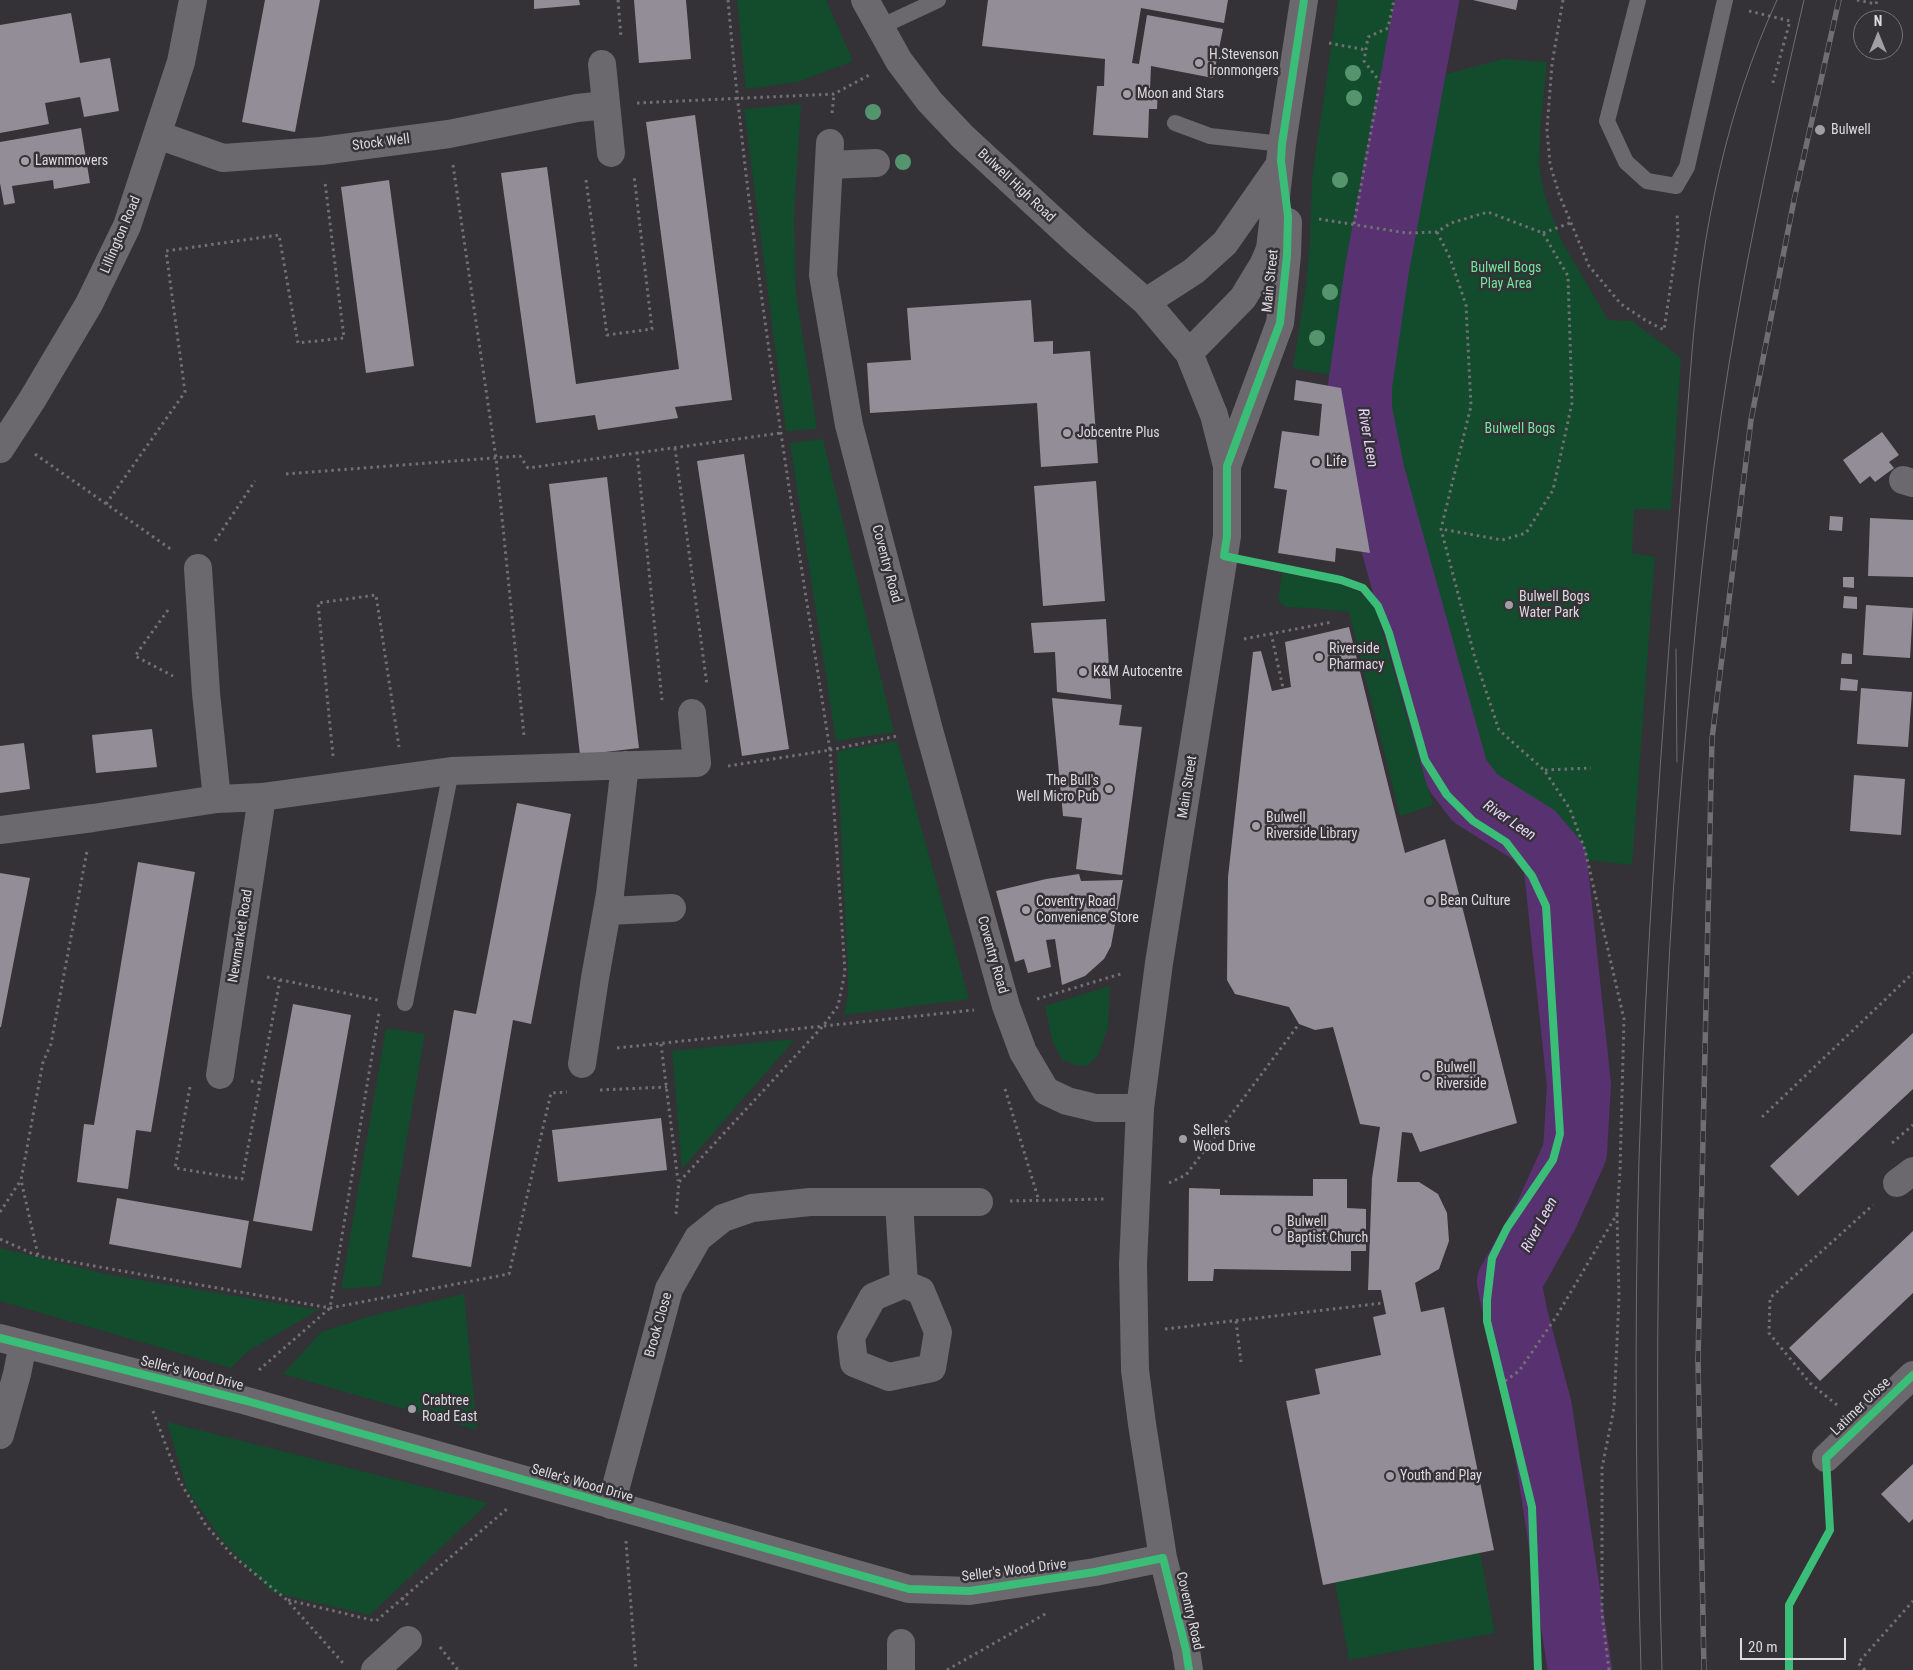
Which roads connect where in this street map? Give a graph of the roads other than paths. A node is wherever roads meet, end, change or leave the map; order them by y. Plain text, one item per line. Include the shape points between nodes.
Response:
1 (193, 0) edge
2 (864, 0) edge
3 (938, 0) edge
4 (1304, 0) edge
5 (1638, 0) edge
6 (1725, 2) edge
7 (880, 28) junction
8 (602, 64) dead end
9 (606, 105) junction
10 (1175, 123) dead end
11 (158, 136) junction
12 (611, 153) dead end
13 (1282, 153) junction
14 (876, 163) dead end
15 (1146, 302) junction
16 (1189, 353) junction
17 (4, 442) edge
18 (1227, 466) junction
19 (198, 568) road end
20 (692, 713) road end
21 (625, 765) junction
22 (451, 771) junction
23 (262, 797) junction
24 (217, 799) junction
25 (0, 830) edge
26 (672, 908) dead end
27 (607, 911) junction
28 (405, 1004) road end
29 (583, 1057) road end
30 (220, 1076) dead end
31 (1140, 1108) junction
32 (899, 1202) junction
33 (979, 1202) road end
34 (904, 1284) dead end
35 (11, 1341) edge
36 (1913, 1374) edge
37 (0, 1435) edge
38 (1826, 1458) dead end
39 (617, 1507) junction
40 (1164, 1558) junction
41 (408, 1640) dead end
42 (901, 1643) dead end
43 (375, 1670) edge
44 (901, 1670) edge
45 (1189, 1670) edge

1 - 11 street, Lillington Road via 181,62
2 - 7 street, Bulwell High Road
3 - 7 lane
4 - 13 street, Main Street
5 - 6 lane via 1607,121 1626,162 1647,182 1676,186 1687,167
7 - 15 street, Bulwell High Road via 930,102 963,137
8 - 9 street
9 - 11 street, Stock Well via 449,134 321,151 222,158
9 - 12 street
10 - 13 lane via 1210,136
11 - 17 street, Lillington Road via 128,226 89,304
13 - 15 street, Main Street via 1225,244 1194,271
13 - 16 street, Main Street via 1270,249 1263,265 1243,298
13 - 18 street, Main Street via 1288,216 1280,322
14 - 31 street, Coventry Road via 829,154 824,275 849,425 1006,1006 1023,1052 1046,1091 1067,1101 1096,1108
15 - 16 street, Bulwell High Road
16 - 18 street, Main Street via 1214,415
18 - 31 street, Main Street via 1227,536 1159,963
19 - 24 street
20 - 21 street via 697,763
21 - 22 street
21 - 27 street
22 - 23 street
22 - 28 lane
23 - 24 street
23 - 30 street, Newmarket Road
24 - 25 street
26 - 27 street
27 - 29 street
31 - 40 street, Coventry Road via 1133,1264 1135,1370
32 - 33 street, Brook Close
32 - 34 street
32 - 39 street, Brook Close via 810,1202 752,1208 723,1218 698,1238 669,1289
35 - 37 street via 18,1374
35 - 39 street, Seller's Wood Drive via 247,1401
36 - 38 street, Latimer Close
39 - 40 street, Seller's Wood Drive via 909,1589 970,1591
40 - 45 street, Coventry Road
41 - 43 street
42 - 44 street

